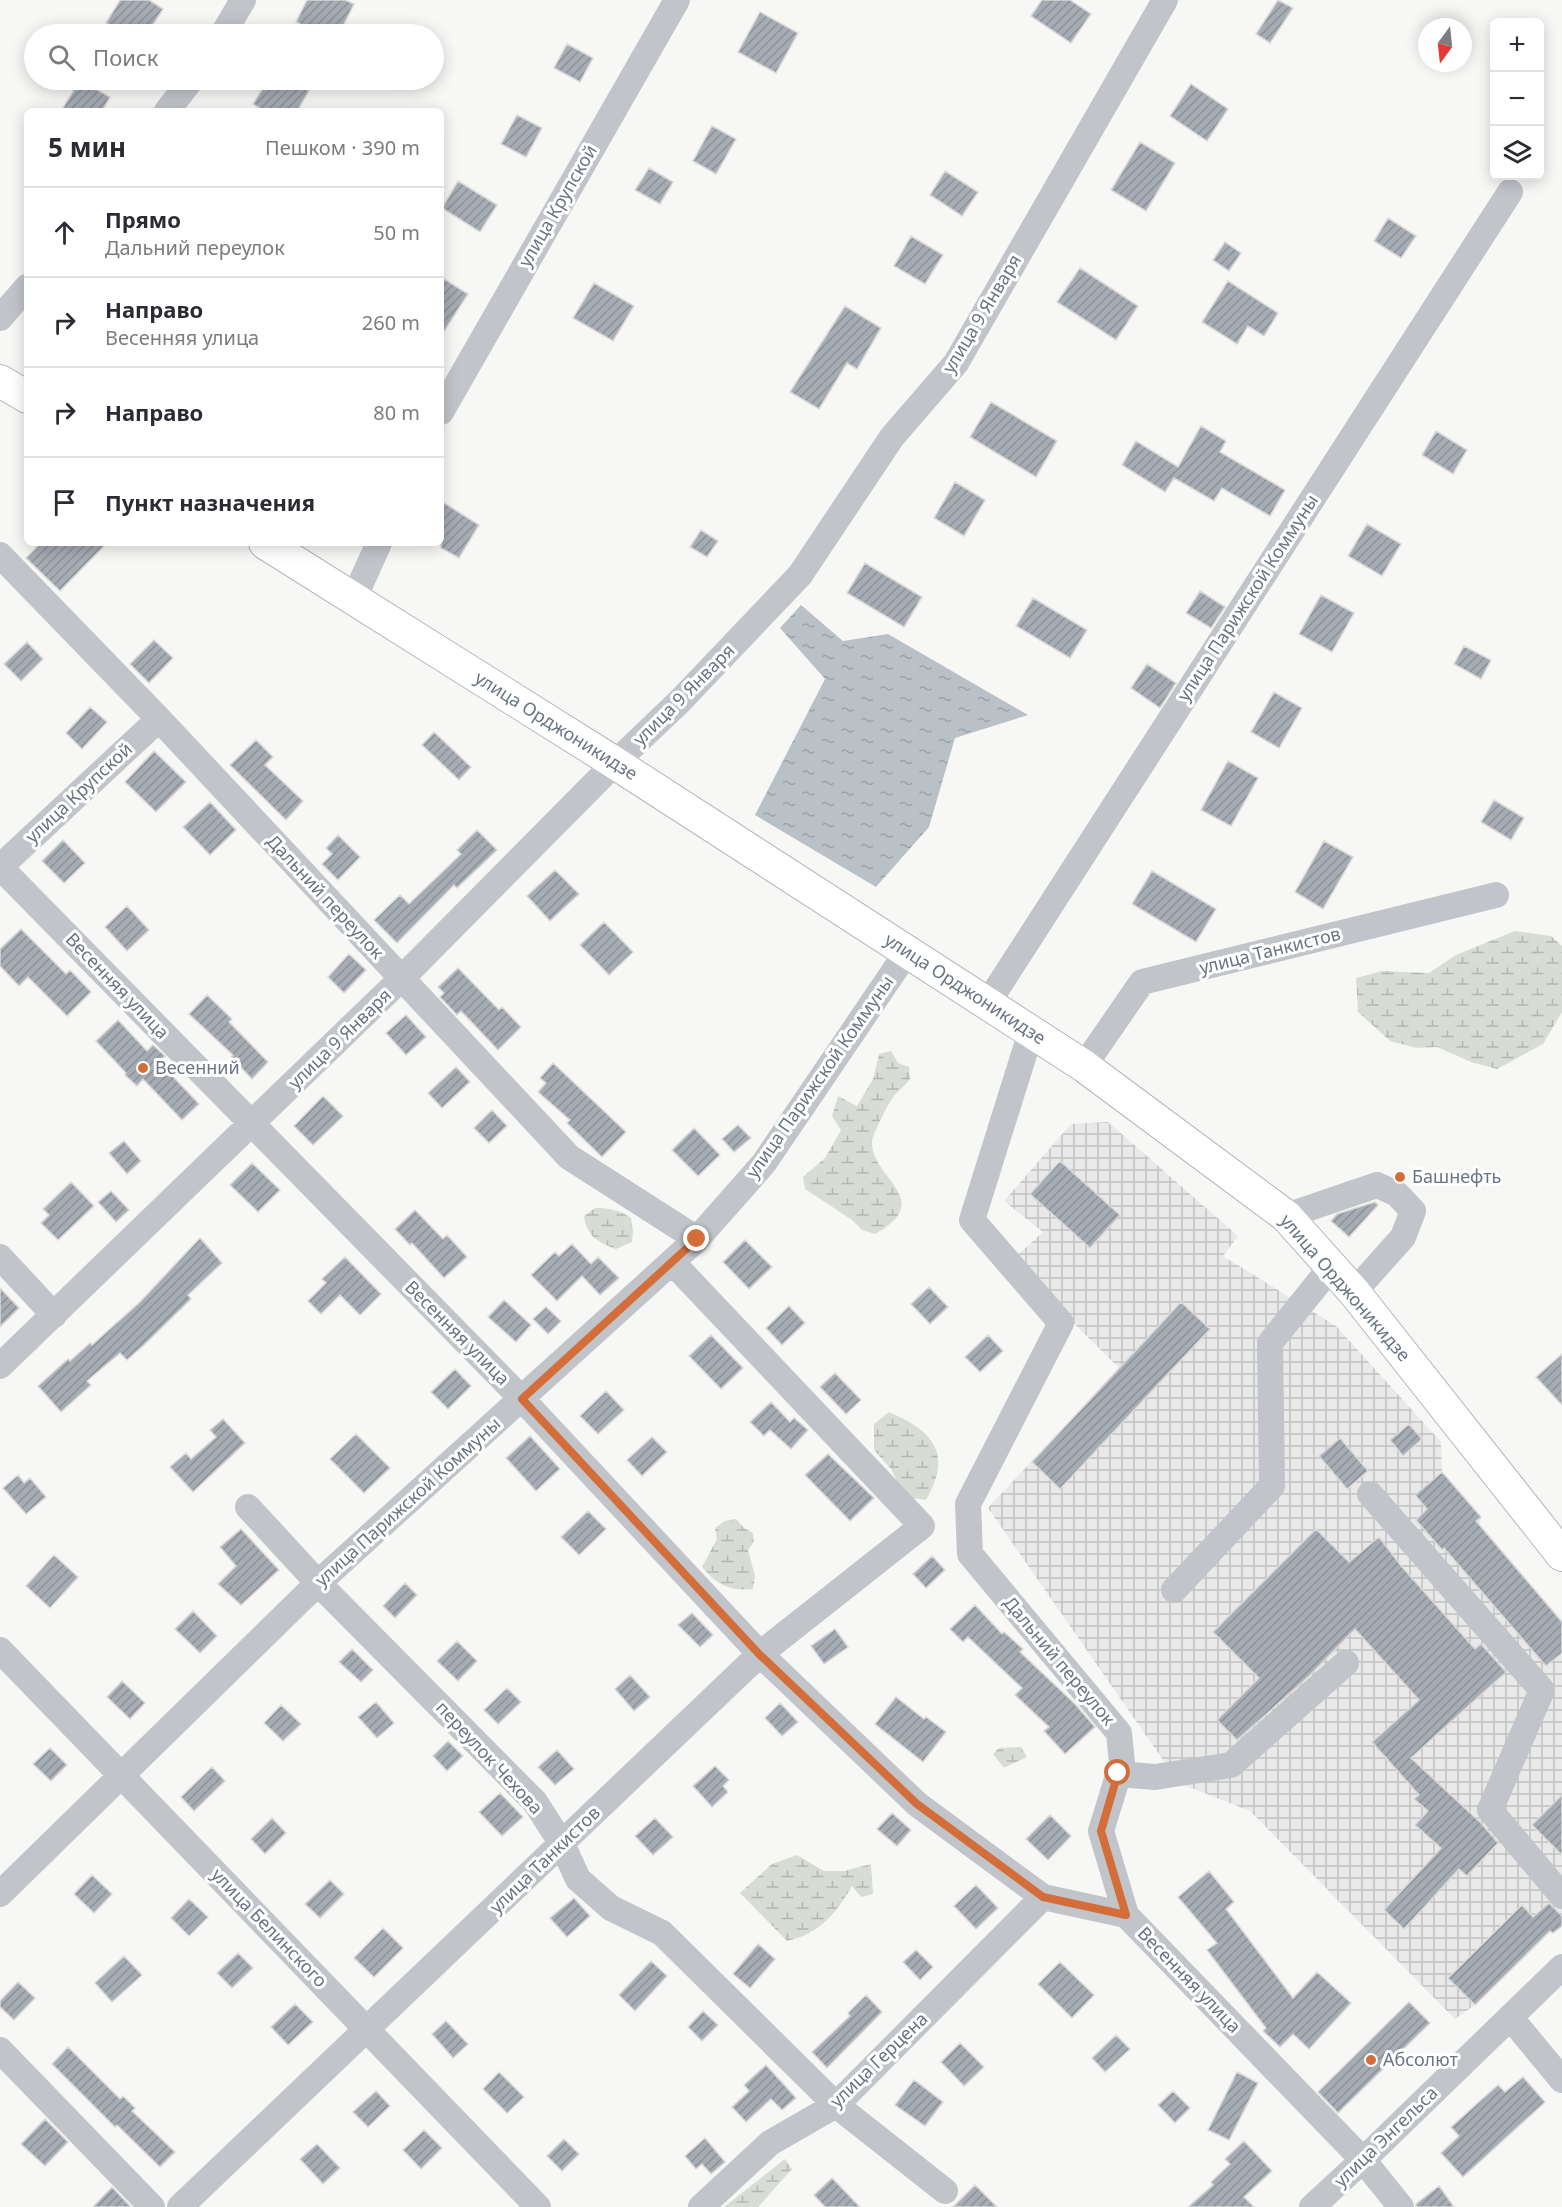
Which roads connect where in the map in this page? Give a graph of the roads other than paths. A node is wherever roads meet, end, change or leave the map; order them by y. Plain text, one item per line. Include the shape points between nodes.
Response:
1 (243, 0) edge
2 (677, 0) edge
3 (1165, 0) edge
4 (229, 24) edge
5 (183, 90) edge
6 (169, 108) edge
7 (1510, 192) dead end
8 (24, 290) edge
9 (0, 318) edge
10 (444, 407) edge
11 (270, 546) edge
12 (378, 546) edge
13 (0, 555) edge
14 (354, 597) junction
15 (159, 719) junction
16 (615, 763) junction
17 (0, 867) edge
18 (1496, 896) dead end
19 (907, 952) junction
20 (401, 980) junction
21 (987, 1004) junction
22 (1031, 1032) junction
23 (1084, 1066) junction
24 (252, 1125) junction
25 (1286, 1216) junction
26 (697, 1239) junction
27 (0, 1257) edge
28 (672, 1262) junction
29 (1331, 1267) junction
30 (1353, 1292) junction
31 (54, 1315) junction
32 (0, 1365) edge
33 (522, 1399) junction
34 (1370, 1494) dead end
35 (248, 1507) dead end
36 (1562, 1555) edge
37 (318, 1584) junction
38 (1174, 1590) dead end
39 (0, 1650) edge
40 (759, 1654) junction
41 (1347, 1663) dead end
42 (1118, 1773) junction
43 (121, 1776) junction
44 (562, 1844) junction
45 (0, 1894) edge
46 (1562, 1896) edge
47 (1043, 1897) junction
48 (1126, 1915) junction
49 (1562, 1966) edge
50 (1510, 2017) junction
51 (367, 2030) junction
52 (0, 2050) edge
53 (1562, 2080) edge
54 (836, 2105) junction
55 (1363, 2160) junction
56 (945, 2191) dead end
57 (152, 2207) edge
58 (180, 2207) edge
59 (538, 2207) edge
60 (701, 2207) edge
61 (1312, 2207) edge
62 (1401, 2207) edge

1 - 4 street
2 - 10 street, улица Крупской
3 - 16 street, улица 9 Января via 956,363 892,438 800,575
5 - 6 street
7 - 21 street, улица Парижской Коммуны
8 - 9 street
11 - 14 main road, улица Орджоникидзе
12 - 14 street
13 - 15 street, Дальний переулок
14 - 16 main road, улица Орджоникидзе
15 - 17 street, улица Крупской
15 - 20 street, Дальний переулок
16 - 19 main road, улица Орджоникидзе
16 - 20 street, улица 9 Января
17 - 24 street, Весенняя улица
18 - 23 street, улица Танкистов via 1142,982
19 - 21 main road, улица Орджоникидзе
19 - 26 street, улица Парижской Коммуны via 764,1162
20 - 24 street, улица 9 Января
20 - 26 street, Дальний переулок via 569,1157
21 - 22 main road, улица Орджоникидзе
22 - 23 main road, улица Орджоникидзе
22 - 42 street, Дальний переулок via 972,1220 1060,1323 968,1504 970,1554 1119,1733 1122,1762
23 - 25 main road, улица Орджоникидзе
24 - 31 street, улица 9 Января
24 - 33 street, Весенняя улица
25 - 29 main road, улица Орджоникидзе
25 - 30 street via 1377,1185 1397,1194 1413,1212 1403,1237
26 - 28 street, улица Парижской Коммуны
27 - 31 street
28 - 33 street, улица Парижской Коммуны
28 - 40 street, улица Танкистов via 922,1526
29 - 30 main road, улица Орджоникидзе
29 - 38 street via 1270,1343 1272,1486
30 - 36 main road, улица Орджоникидзе
31 - 32 street, улица 9 Января
33 - 37 street, улица Парижской Коммуны
33 - 40 street, Весенняя улица
34 - 46 street via 1542,1690 1490,1810
35 - 37 street, переулок Чехова
37 - 43 street, улица Парижской Коммуны
37 - 44 street, переулок Чехова via 535,1802
39 - 43 street, улица Белинского
40 - 44 street, улица Танкистов
40 - 47 street, Весенняя улица via 917,1804
41 - 42 street via 1231,1765 1155,1777
42 - 48 street, Дальний переулок via 1101,1831
43 - 45 street, улица Парижской Коммуны
43 - 51 street, улица Белинского
44 - 51 street, улица Танкистов
44 - 54 street, переулок Чехова via 578,1879 611,1908 662,1933
47 - 48 street, Весенняя улица
47 - 54 street, улица Герцена
48 - 55 street, Весенняя улица
49 - 50 street, улица Энгельса
50 - 53 street
50 - 55 street, улица Энгельса
51 - 58 street, улица Танкистов
51 - 59 street, улица Белинского
52 - 57 street
54 - 56 street, переулок Чехова
54 - 60 street, улица Герцена via 770,2143
55 - 61 street, улица Энгельса
55 - 62 street, Весенняя улица

